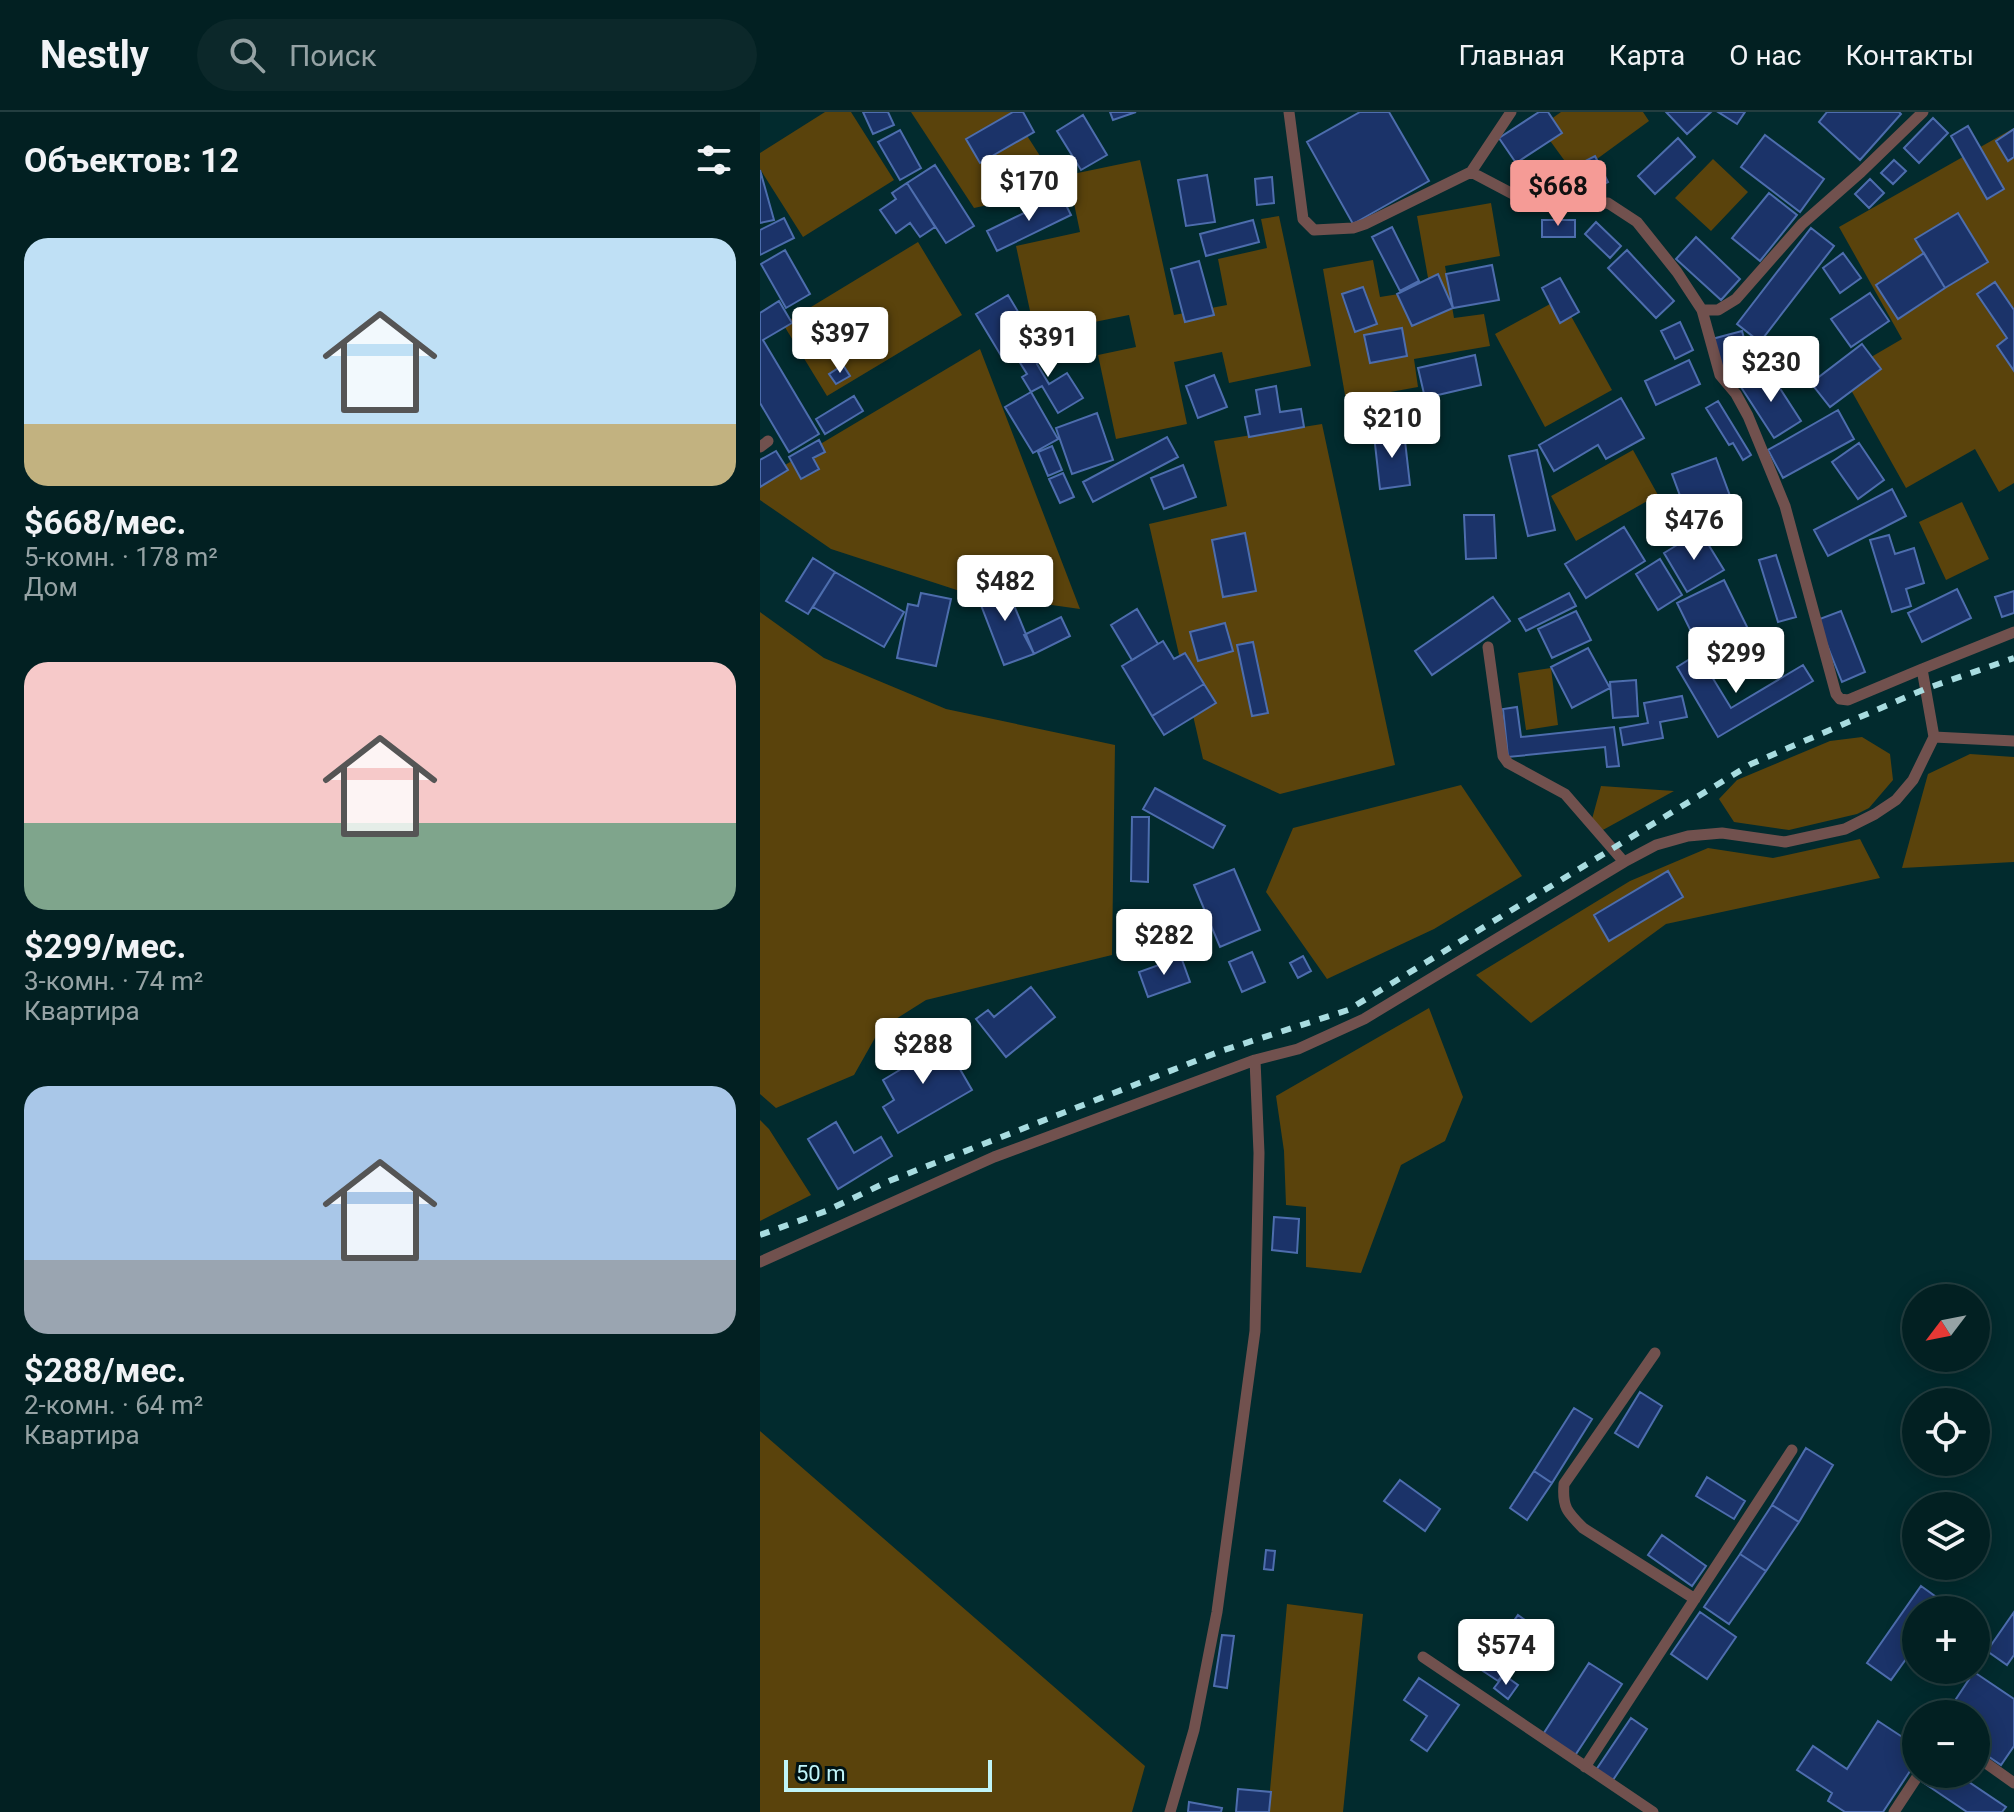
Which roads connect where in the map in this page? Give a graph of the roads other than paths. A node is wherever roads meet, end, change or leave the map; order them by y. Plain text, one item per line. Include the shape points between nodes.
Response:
1 (1289, 112) edge
2 (1511, 112) edge
3 (1923, 112) edge
4 (1471, 172) junction
5 (1702, 310) junction
6 (2014, 632) edge
7 (1488, 647) dead end
8 (1922, 669) junction
9 (1934, 737) junction
10 (2014, 741) edge
11 (1624, 862) junction
12 (1255, 1060) junction
13 (760, 1262) edge
14 (1655, 1353) dead end
15 (1792, 1450) dead end
16 (1695, 1599) junction
17 (1423, 1657) dead end
18 (1990, 1766) edge
19 (1585, 1767) junction
20 (2014, 1783) edge
21 (1910, 1788) edge
22 (1170, 1812) edge
23 (1653, 1812) edge
24 (1894, 1812) edge

1 - 4 lane via 1303,219 1314,230 1365,224
2 - 4 lane
3 - 5 lane via 1802,224 1736,299 1718,310
4 - 5 lane via 1524,200 1557,206 1608,203 1622,210 1657,244
5 - 8 lane via 1720,375 1748,416 1785,506 1836,694 1848,700
6 - 8 lane
7 - 11 lane via 1503,756 1565,794
8 - 9 lane
9 - 10 lane
9 - 11 lane via 1913,780 1896,800 1845,829 1785,842 1722,833 1688,836
11 - 12 lane via 1364,1019 1298,1049
12 - 13 lane via 994,1157
12 - 22 lane via 1255,1331 1217,1612 1194,1730
14 - 16 lane via 1564,1484 1563,1496 1567,1512 1583,1528
15 - 16 lane
16 - 19 lane
17 - 19 lane
18 - 20 lane
19 - 23 lane
21 - 24 lane

